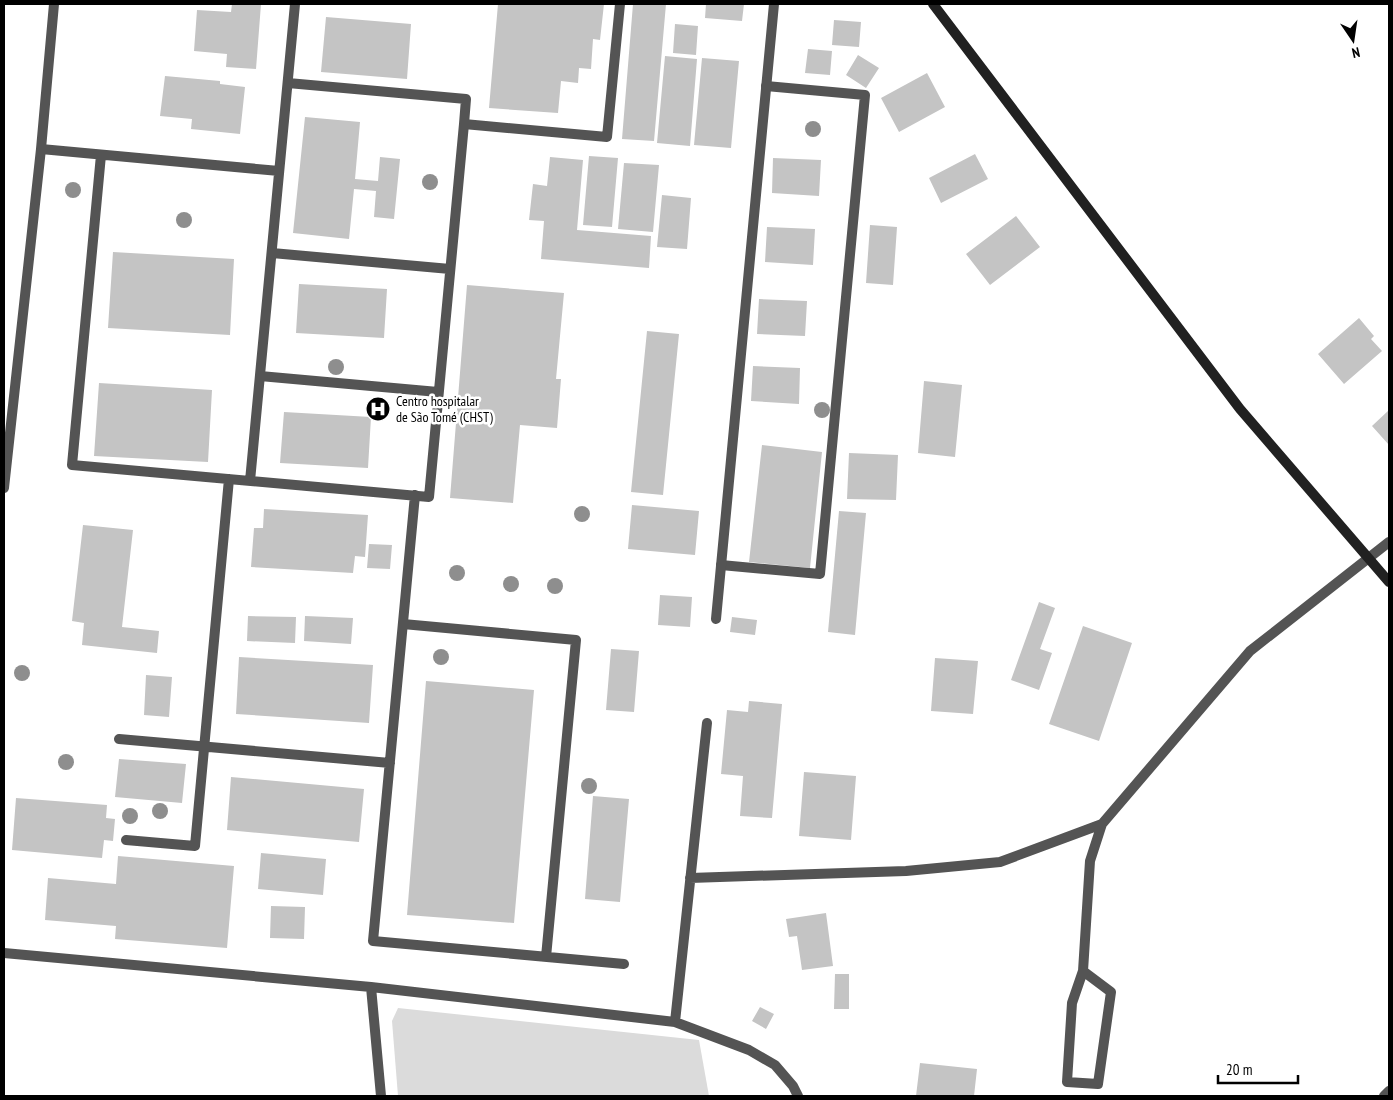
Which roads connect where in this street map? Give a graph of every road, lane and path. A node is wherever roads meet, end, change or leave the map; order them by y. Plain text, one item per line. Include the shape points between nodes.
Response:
1 (54, 4) edge
2 (295, 4) edge
3 (620, 4) edge
4 (774, 4) edge
5 (933, 4) edge
6 (288, 83) junction
7 (766, 86) junction
8 (464, 124) junction
9 (41, 150) junction
10 (101, 155) junction
11 (279, 171) junction
12 (272, 253) junction
13 (450, 269) junction
14 (260, 376) junction
15 (438, 392) junction
16 (229, 479) junction
17 (250, 481) junction
18 (4, 488) edge
19 (415, 496) junction
20 (1389, 542) edge
21 (1370, 558) junction
22 (721, 565) junction
23 (1389, 582) edge
24 (716, 619) dead end
25 (403, 624) junction
26 (707, 723) dead end
27 (120, 739) dead end
28 (204, 746) junction
29 (390, 763) junction
30 (1102, 824) junction
31 (126, 840) dead end
32 (690, 878) junction
33 (4, 953) edge
34 (546, 957) junction
35 (624, 964) dead end
36 (1083, 972) junction
37 (371, 987) junction
38 (675, 1022) junction
39 (1389, 1091) edge
40 (381, 1096) edge
41 (798, 1096) edge
42 (1384, 1096) edge

1 - 9 street
2 - 6 street
3 - 8 street via 607,137
4 - 7 street
5 - 21 main road via 1240,409
6 - 8 street via 466,99
6 - 11 street
7 - 22 street
7 - 22 street via 865,95 820,574
8 - 13 street
9 - 10 street
9 - 18 street
10 - 11 street
10 - 16 street via 72,465
11 - 12 street
12 - 13 street
12 - 14 street
13 - 15 street
14 - 15 street
14 - 17 street
15 - 19 street via 429,497
16 - 17 street
16 - 28 street
17 - 19 street
19 - 25 street
20 - 21 street
21 - 23 main road
21 - 30 street via 1250,651
22 - 24 street
25 - 29 street
25 - 34 street via 576,640
26 - 32 street
27 - 28 street
28 - 29 street
28 - 31 street via 195,846
29 - 34 street via 373,941
30 - 32 street via 1000,862 906,871
30 - 36 street via 1090,861
32 - 38 street
33 - 37 street
34 - 35 street
36 - 36 street via 1072,1003 1067,1082 1098,1084 1111,992
37 - 38 street
37 - 40 street
38 - 41 street via 749,1050 774,1065
39 - 42 street

